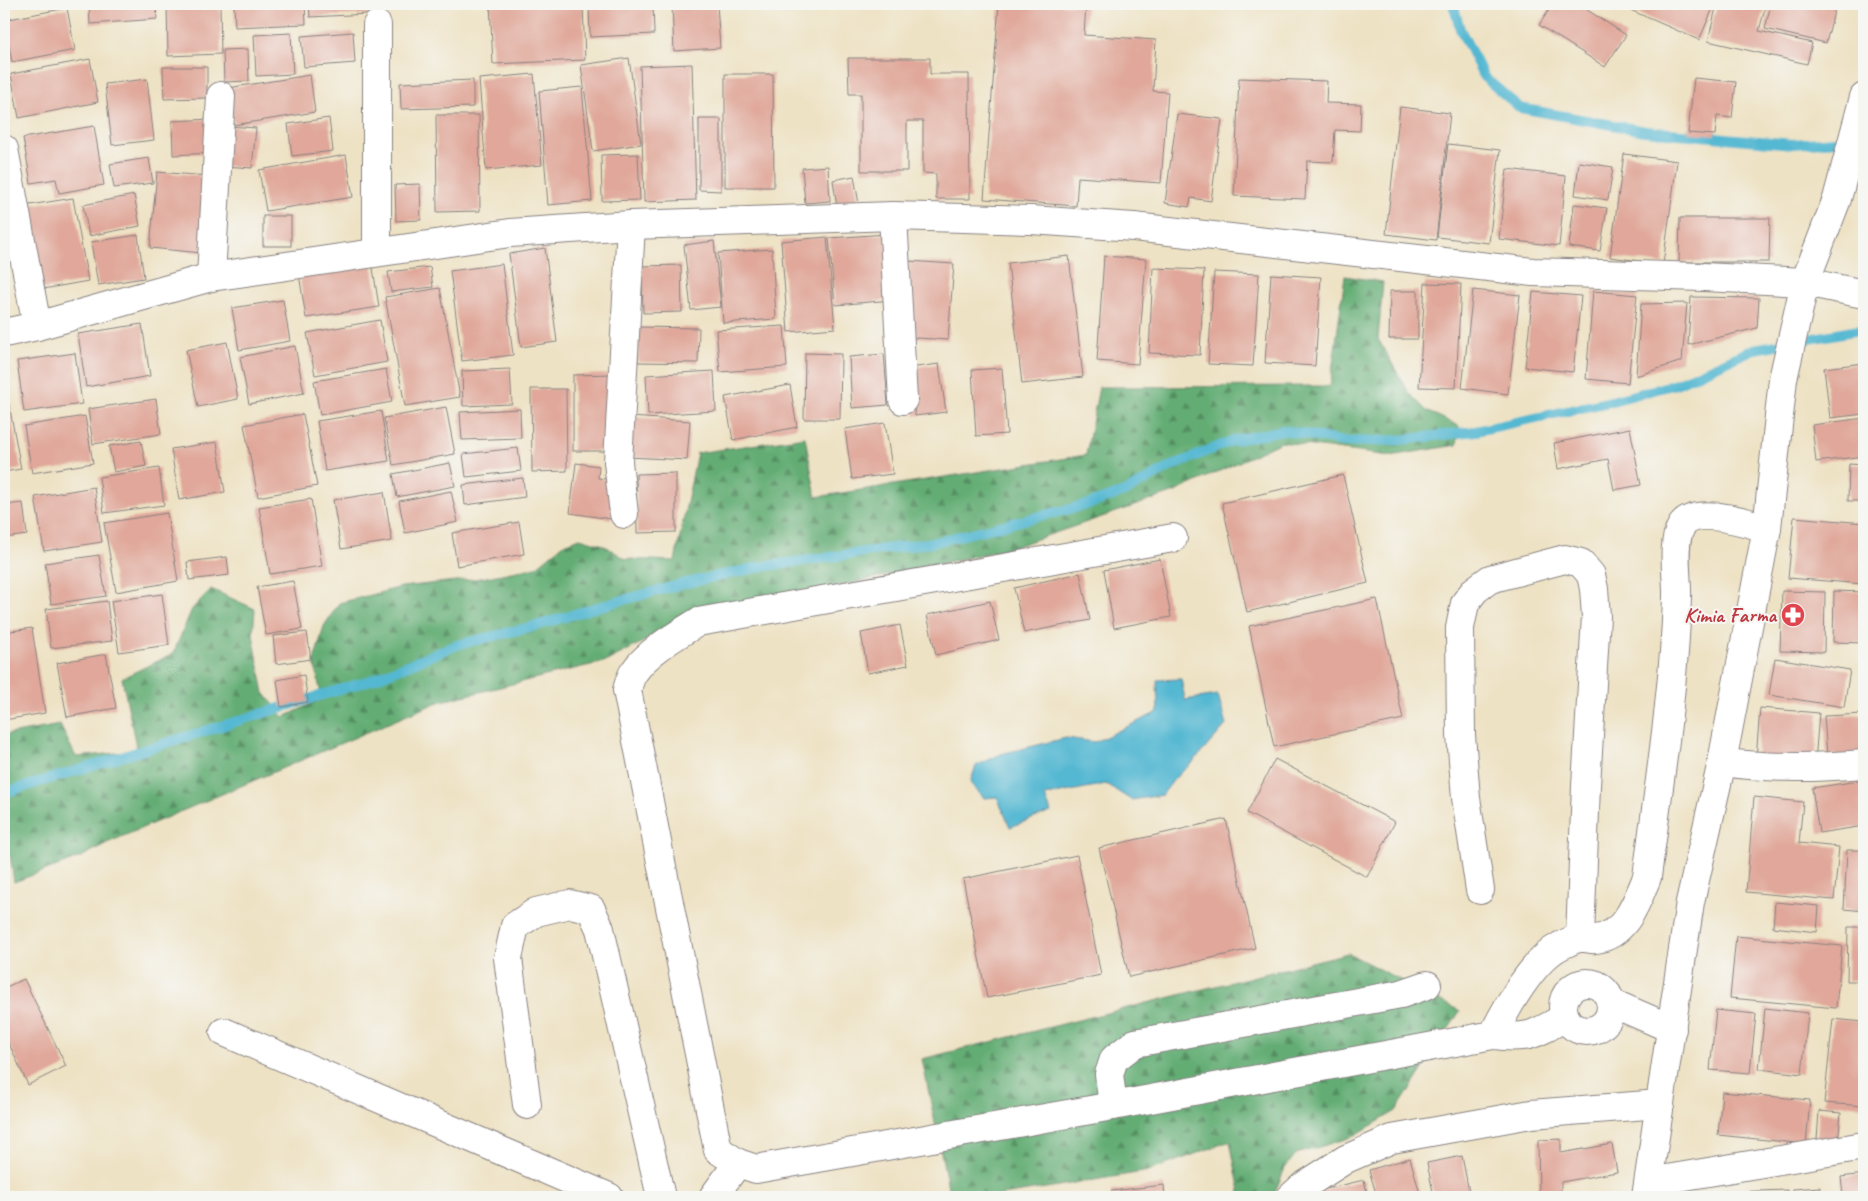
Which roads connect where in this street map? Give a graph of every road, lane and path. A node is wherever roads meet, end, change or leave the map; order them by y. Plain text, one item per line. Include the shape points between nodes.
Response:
1 (377, 25) dead end
2 (221, 96) dead end
3 (1864, 97) edge
4 (4, 149) edge
5 (893, 216) junction
6 (631, 225) junction
7 (377, 252) junction
8 (210, 277) junction
9 (1805, 282) junction
10 (1864, 294) edge
11 (37, 326) junction
12 (4, 332) edge
13 (903, 400) dead end
14 (624, 514) dead end
15 (1767, 528) junction
16 (1174, 538) dead end
17 (1722, 762) junction
18 (1864, 764) edge
19 (1480, 890) dead end
20 (1587, 939) junction
21 (1427, 985) dead end
22 (1603, 993) junction
23 (1564, 1016) junction
24 (1672, 1029) junction
25 (224, 1032) dead end
26 (1493, 1035) junction
27 (1660, 1104) junction
28 (527, 1105) dead end
29 (1112, 1106) junction
30 (1864, 1146) edge
31 (738, 1163) junction
32 (1647, 1190) edge
33 (609, 1197) edge
34 (661, 1197) edge
35 (713, 1197) edge
36 (1291, 1197) edge

1 - 7 street
2 - 8 street
3 - 9 street via 1837,199
4 - 11 street
5 - 6 street
5 - 9 street via 1134,227 1533,272
5 - 13 street
6 - 7 street via 510,233
6 - 14 street via 618,462
7 - 8 street
8 - 11 street
9 - 10 street
9 - 15 street via 1784,379
11 - 12 street
15 - 17 street
15 - 20 street via 1728,518 1700,516 1681,526 1676,554 1677,597 1671,677 1647,877 1634,906 1615,932
16 - 31 street via 698,622 665,642 633,672 627,690 718,1150
17 - 18 street via 1755,767
17 - 24 street via 1690,902
19 - 20 street via 1466,798 1461,736 1460,628 1465,603 1490,579 1565,559 1581,563 1591,575 1596,616 1586,786
20 - 22 street
20 - 26 street via 1558,947 1544,958 1507,1006
21 - 29 street via 1401,994 1136,1043 1114,1059 1109,1074
22 - 23 street via 1581,984 1569,990 1563,1003
22 - 23 street via 1611,1015 1604,1025 1582,1031 1572,1026
22 - 24 street
23 - 26 street via 1540,1032 1517,1038
24 - 27 street
25 - 33 street
26 - 29 street
27 - 32 street
27 - 36 street via 1531,1114 1392,1139 1346,1159 1302,1186
28 - 34 street via 508,958 515,926 536,912 570,904 591,909 600,929
29 - 31 street via 756,1169
30 - 32 street
31 - 35 street

